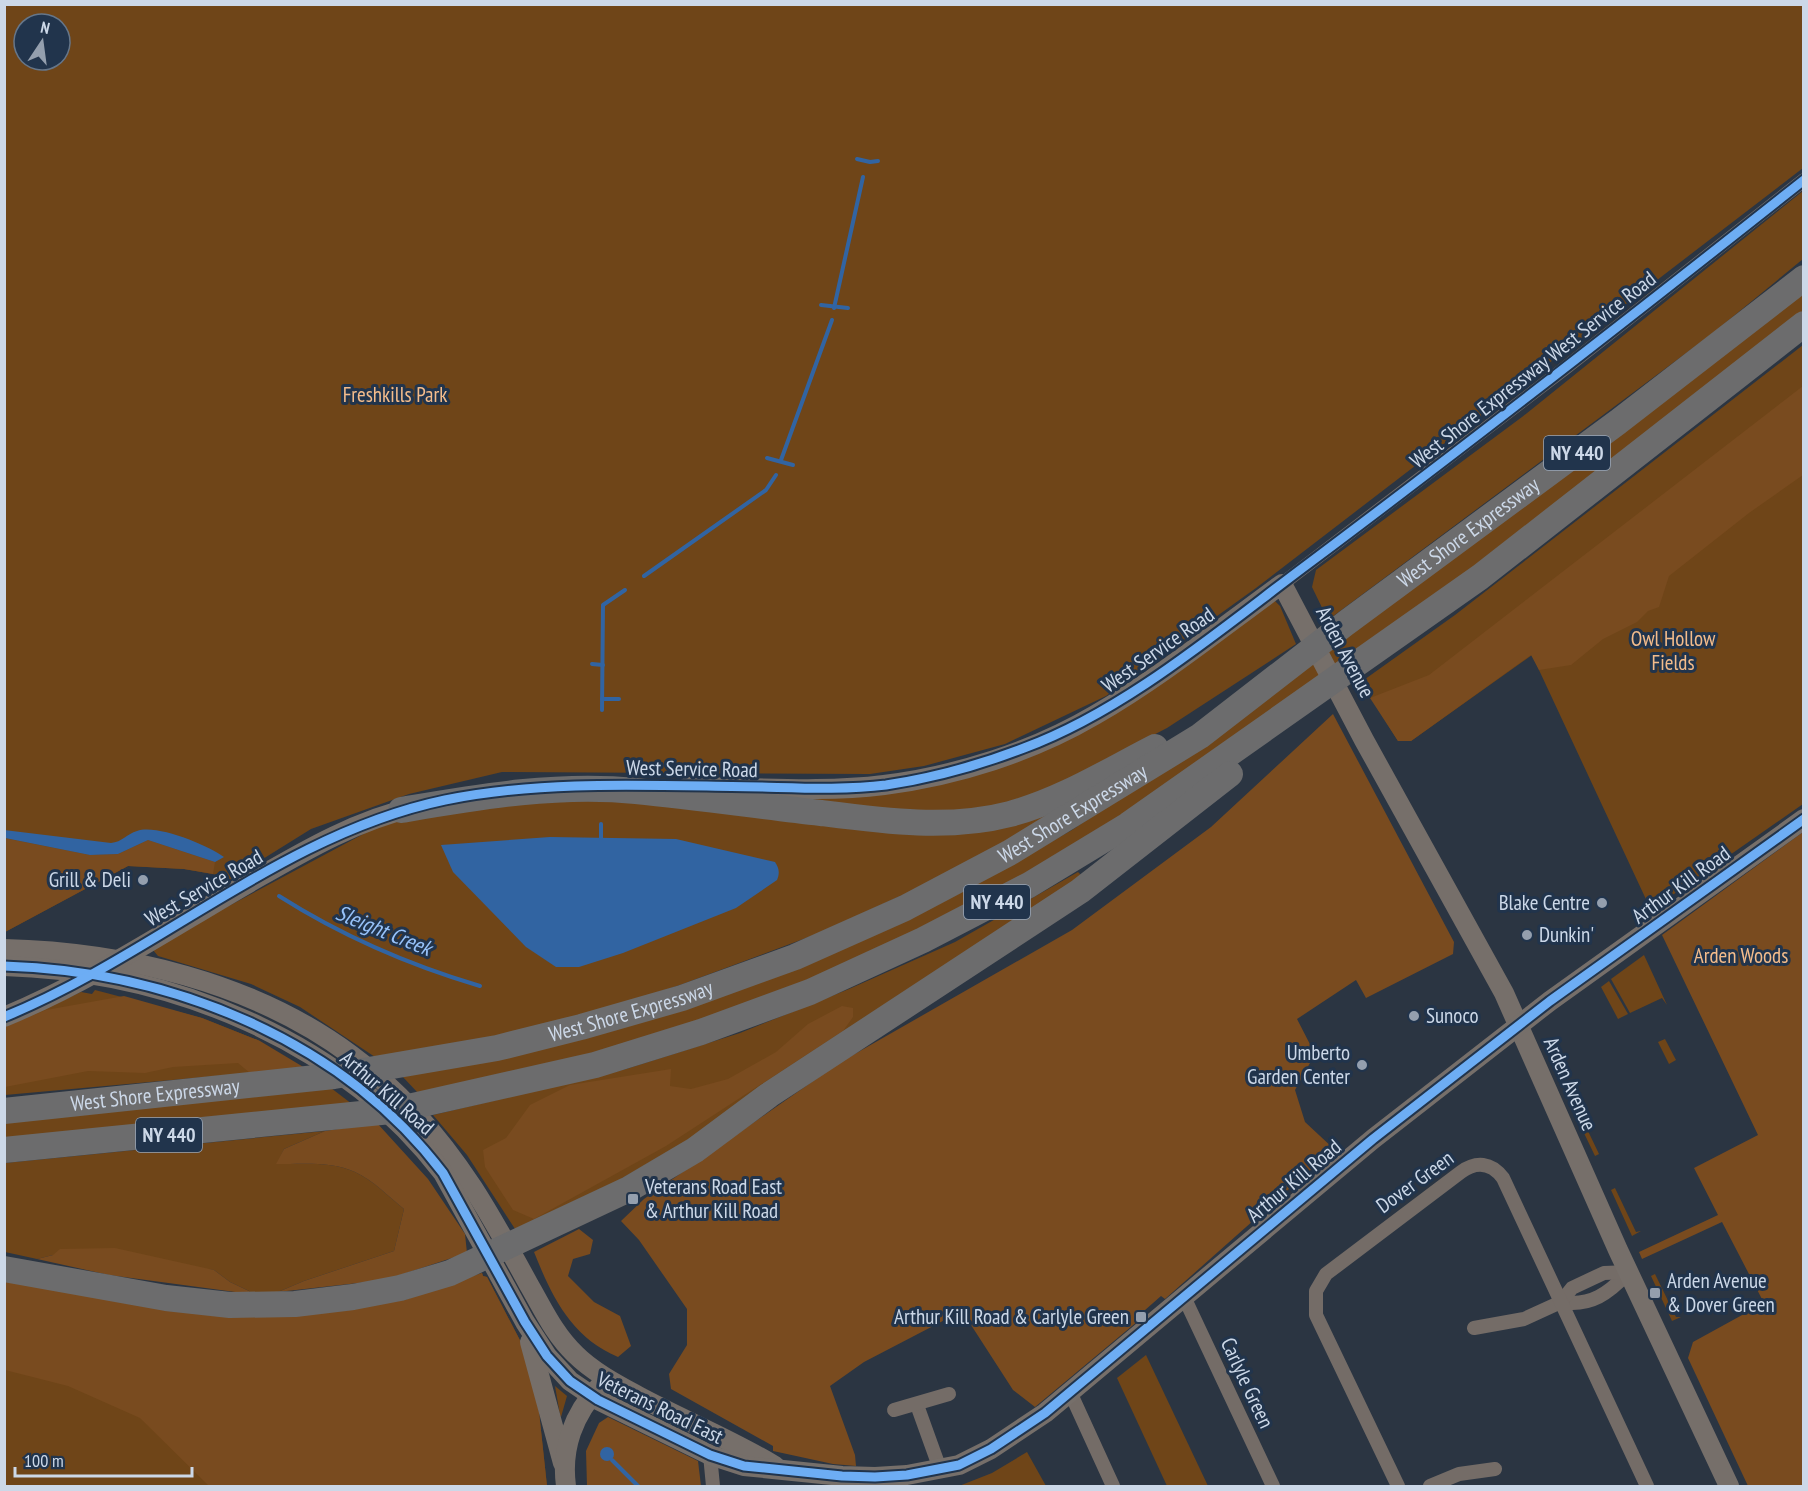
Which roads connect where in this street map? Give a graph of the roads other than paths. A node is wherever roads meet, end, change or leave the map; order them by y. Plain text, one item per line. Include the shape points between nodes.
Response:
1 (1803, 180) edge
2 (1803, 278) edge
3 (1803, 324) edge
4 (1480, 577) junction
5 (1281, 584) junction
6 (1346, 623) junction
7 (401, 810) junction
8 (1803, 819) edge
9 (4, 949) edge
10 (118, 960) junction
11 (4, 966) edge
12 (93, 975) junction
13 (4, 1017) edge
14 (1518, 1026) junction
15 (4, 1111) edge
16 (4, 1150) edge
17 (499, 1250) junction
18 (4, 1269) edge
19 (1629, 1272) junction
20 (1184, 1297) junction
21 (1561, 1302) junction
22 (525, 1322) junction
23 (1474, 1328) dead end
24 (608, 1378) junction
25 (1070, 1392) junction
26 (949, 1394) dead end
27 (590, 1396) junction
28 (917, 1405) junction
29 (894, 1410) dead end
30 (710, 1455) junction
31 (563, 1463) junction
32 (778, 1467) junction
33 (940, 1469) junction
34 (1495, 1469) dead end
35 (566, 1486) edge
36 (713, 1486) edge
37 (1113, 1486) edge
38 (1273, 1486) edge
39 (1398, 1486) edge
40 (1431, 1486) edge
41 (1647, 1486) edge
42 (1729, 1486) edge

1 - 5 street, West Shore Expressway West Service Road via 1564,369
2 - 6 highway, West Shore Expressway / NY 440 via 1618,422
3 - 4 highway, West Shore Expressway / NY 440
4 - 16 highway, West Shore Expressway / NY 440 via 1128,825 1029,885 810,992 595,1065 391,1111
4 - 17 highway via 1080,891 770,1095 695,1150 629,1189
5 - 7 street, West Service Road via 1094,716 1029,747 955,771 861,786 548,786 490,792
5 - 14 street, Arden Avenue via 1482,950
6 - 7 highway via 1239,697 1156,746 1061,796 1010,814 966,822 922,823 633,791 563,790 506,794
6 - 15 highway, West Shore Expressway / NY 440 via 1200,736 1009,853 905,908 795,957 682,998 581,1028 413,1065
7 - 10 street, West Service Road via 341,832 301,853
8 - 14 street, Arthur Kill Road
9 - 10 street, Arthur Kill Road via 60,950
10 - 12 street, West Service Road
10 - 17 street, Arthur Kill Road via 204,982 256,1001 351,1054 391,1088 464,1174
11 - 12 street, Arthur Kill Road
12 - 13 street, West Service Road
12 - 17 street, Arthur Kill Road via 221,1010 264,1027 316,1056 404,1127 428,1153
14 - 19 street, Arden Avenue
14 - 20 street, Arthur Kill Road via 1350,1156
17 - 18 highway via 450,1273 400,1288 295,1304 230,1305 166,1298
17 - 22 street, Veterans Road East
17 - 24 street, Veterans Road East via 552,1328 575,1354
19 - 21 street via 1604,1273 1572,1288
19 - 42 street, Arden Avenue
20 - 25 street, Arthur Kill Road
20 - 38 street, Carlyle Green
21 - 23 street via 1524,1319
21 - 39 street, Dover Green via 1503,1178 1483,1164 1467,1167 1326,1274 1316,1291 1316,1315
21 - 41 street, Dover Green
22 - 27 street, Veterans Road East via 547,1356
22 - 31 street
24 - 27 street
24 - 32 street, Veterans Road East
25 - 33 street, Arthur Kill Road via 991,1449 959,1465
25 - 37 street
26 - 28 street
27 - 30 street, Veterans Road East
27 - 31 street via 570,1435
28 - 29 street
28 - 33 street
30 - 32 street, Veterans Road East via 744,1466
30 - 36 street
31 - 35 street
32 - 33 street, Arthur Kill Road via 850,1477 907,1475
34 - 40 street via 1459,1474

